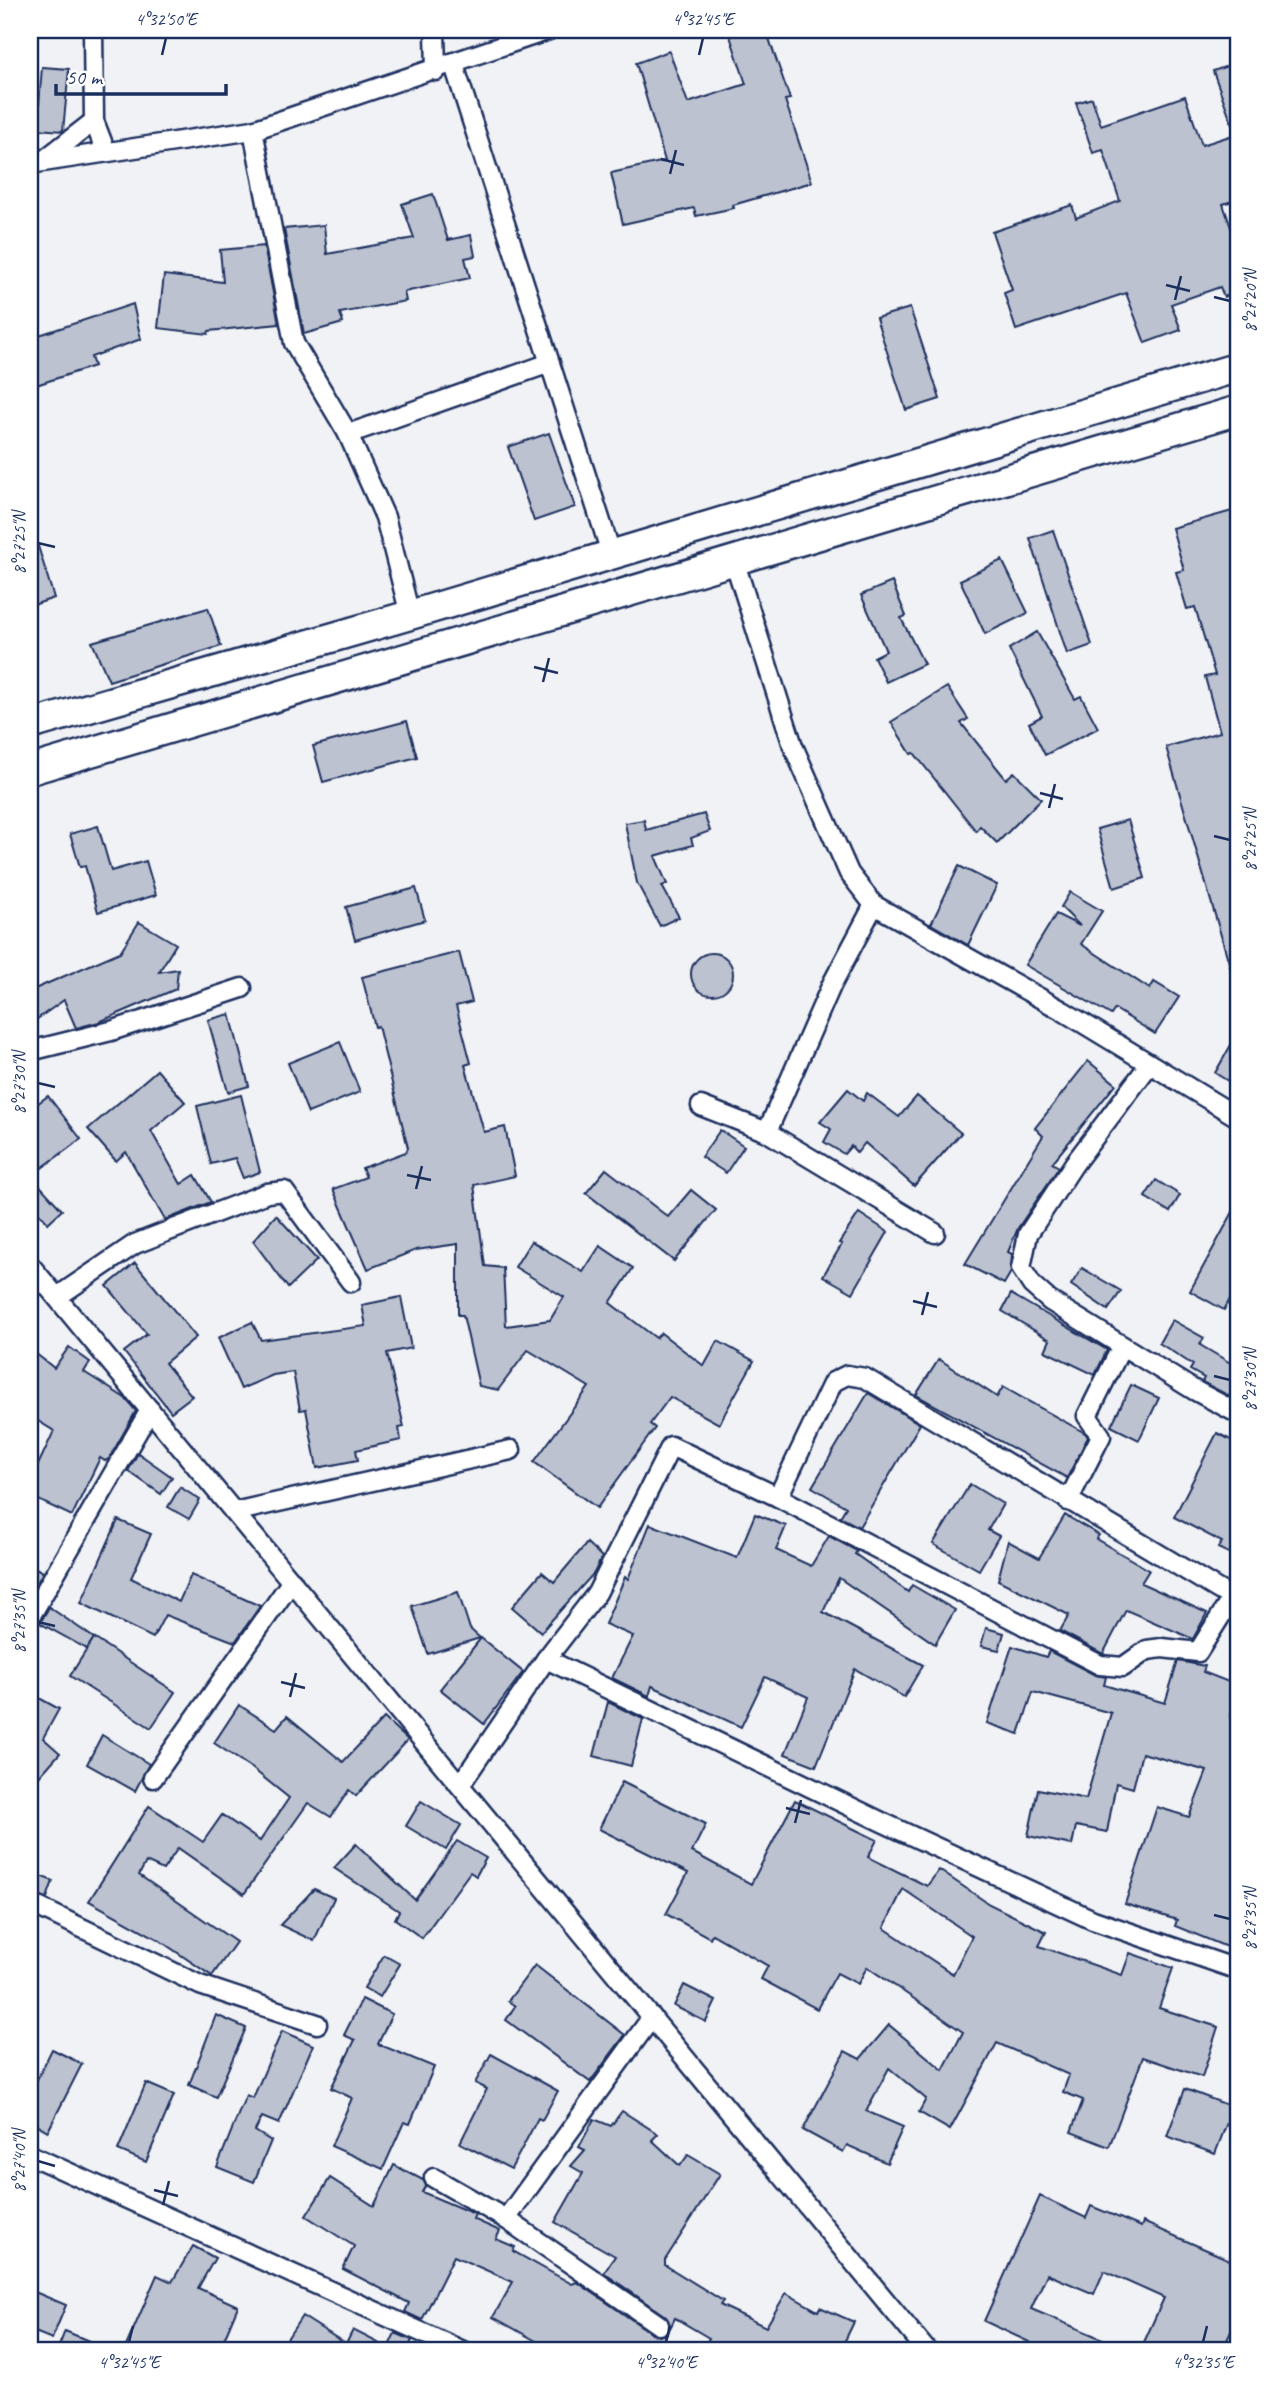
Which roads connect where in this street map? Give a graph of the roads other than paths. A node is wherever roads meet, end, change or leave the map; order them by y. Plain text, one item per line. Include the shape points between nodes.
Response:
1 (93, 30) edge
2 (435, 30) edge
3 (549, 30) edge
4 (454, 65) junction
5 (436, 71) junction
6 (94, 121) junction
7 (253, 130) junction
8 (106, 152) junction
9 (36, 163) edge
10 (550, 363) junction
11 (1239, 368) edge
12 (1157, 392) junction
13 (1239, 410) edge
14 (1170, 431) junction
15 (348, 434) junction
16 (784, 503) junction
17 (794, 542) junction
18 (611, 553) junction
19 (734, 560) junction
20 (410, 615) junction
21 (30, 725) edge
22 (30, 770) edge
23 (874, 905) junction
24 (242, 988) dead end
25 (30, 1051) edge
26 (1149, 1065) junction
27 (701, 1106) dead end
28 (1239, 1118) edge
29 (767, 1132) junction
30 (936, 1233) dead end
31 (30, 1265) edge
32 (351, 1282) dead end
33 (57, 1297) junction
34 (1122, 1346) junction
35 (150, 1410) junction
36 (1239, 1414) edge
37 (511, 1450) dead end
38 (778, 1497) junction
39 (1068, 1501) junction
40 (234, 1512) junction
41 (292, 1581) junction
42 (1236, 1600) edge
43 (30, 1618) edge
44 (547, 1659) junction
45 (153, 1778) dead end
46 (460, 1785) junction
47 (30, 1903) edge
48 (1239, 1970) edge
49 (652, 2017) junction
50 (317, 2024) dead end
51 (30, 2155) edge
52 (434, 2178) dead end
53 (506, 2219) junction
54 (659, 2325) dead end
55 (463, 2351) edge
56 (927, 2351) edge

1 - 6 street
2 - 5 street
3 - 4 street
4 - 5 street
4 - 10 street
5 - 7 street
6 - 8 street
6 - 9 street
7 - 8 street
7 - 15 street via 294,343
8 - 9 street
10 - 15 street
10 - 18 street
11 - 12 main road
12 - 14 main road
12 - 16 main road
13 - 14 main road
14 - 17 main road
15 - 20 street via 385,517
16 - 17 main road
16 - 18 main road
17 - 19 main road
18 - 20 main road
19 - 22 main road
19 - 23 street via 793,746 849,873
20 - 21 main road
23 - 26 street
23 - 29 street via 832,984
24 - 25 street via 111,1031
26 - 28 street
26 - 34 street via 1028,1234 1021,1268 1050,1301
27 - 29 street
29 - 30 street
31 - 33 street
32 - 33 street via 284,1191 267,1193 135,1244
33 - 35 street
34 - 36 street
34 - 39 street via 1087,1416 1101,1436
35 - 40 street
35 - 43 street
37 - 40 street
38 - 39 street via 833,1382 847,1375 865,1378
38 - 42 street via 1100,1665 1123,1667 1147,1650 1162,1648 1198,1652
38 - 44 street via 671,1446 597,1593
39 - 42 street
40 - 41 street
41 - 45 street
41 - 46 street
44 - 46 street
44 - 48 street via 1093,1920
46 - 49 street
47 - 50 street via 200,1985
49 - 53 street
49 - 56 street
51 - 55 street
52 - 53 street
53 - 54 street

